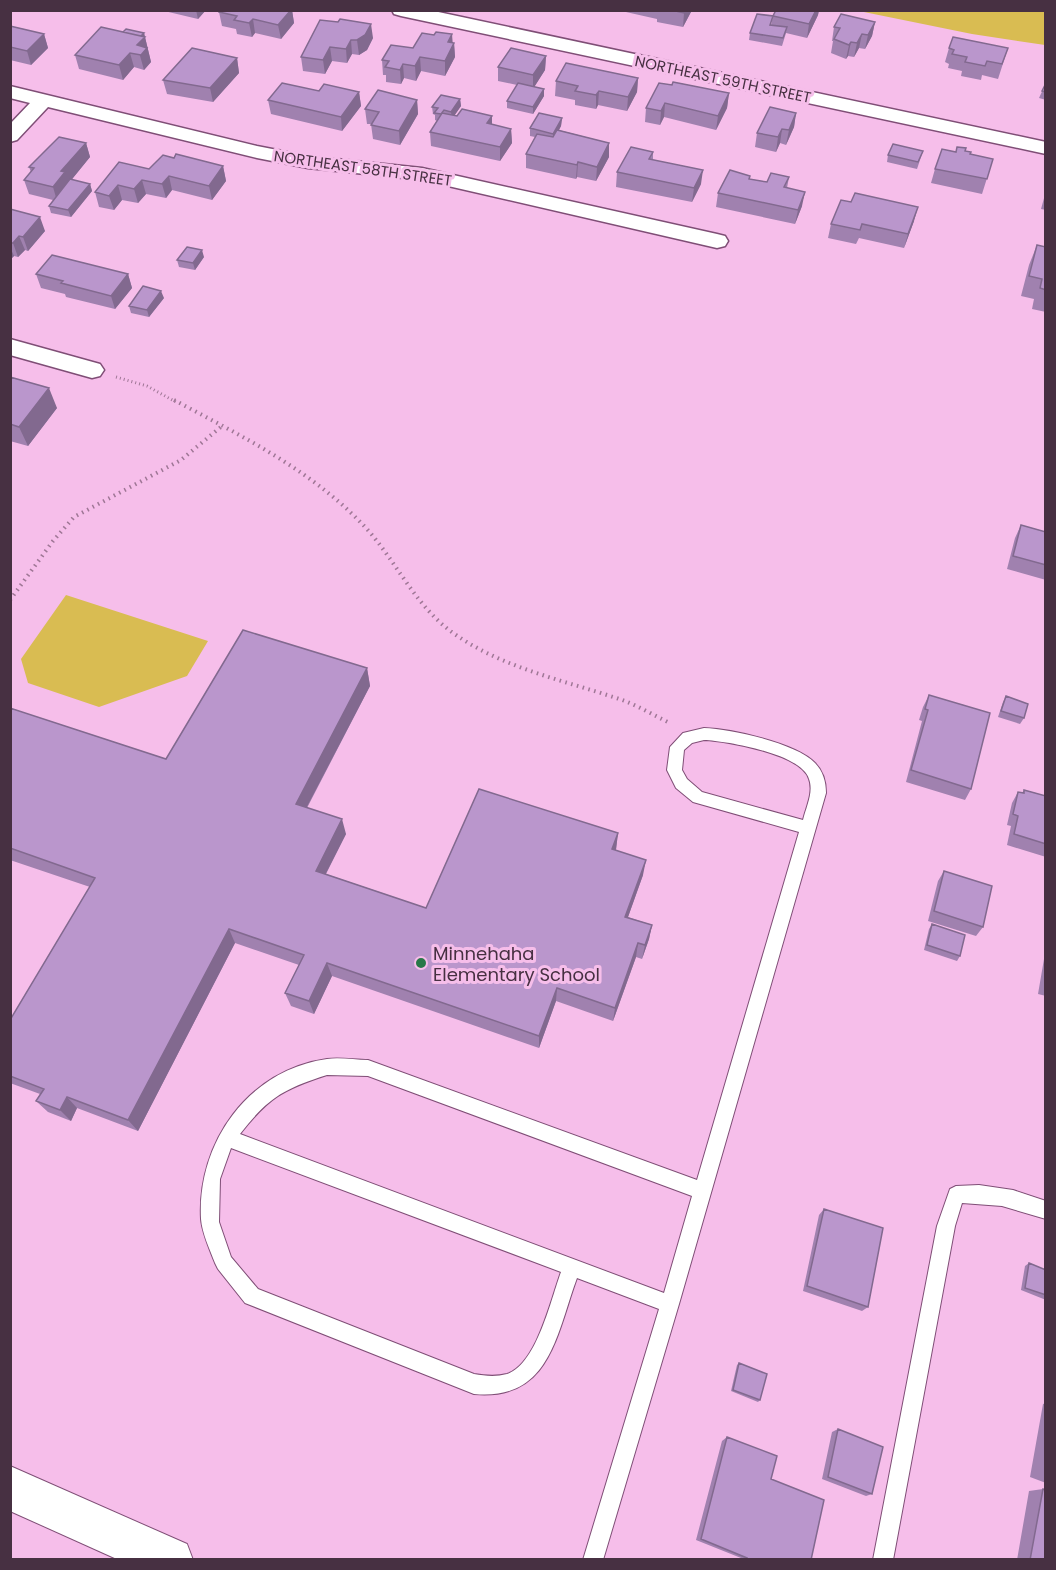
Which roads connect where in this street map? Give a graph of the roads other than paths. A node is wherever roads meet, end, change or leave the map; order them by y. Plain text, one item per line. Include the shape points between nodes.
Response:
1 (401, 10) edge
2 (10, 92) edge
3 (45, 99) junction
4 (10, 136) edge
5 (1046, 148) edge
6 (717, 241) dead end
7 (10, 347) edge
8 (92, 370) road end
9 (808, 828) junction
10 (226, 1138) junction
11 (703, 1191) junction
12 (1046, 1210) edge
13 (572, 1267) junction
14 (670, 1304) junction
15 (10, 1488) edge
16 (171, 1560) edge
17 (592, 1560) edge
18 (884, 1560) edge

1 - 5 street, NORTHEAST 59TH STREET
2 - 3 street, NORTHEAST 58TH STREET
3 - 4 street
3 - 6 street, NORTHEAST 58TH STREET via 257,152 309,162 422,174
7 - 8 street
9 - 9 lane via 819,784 817,775 803,760 720,733 695,735 677,749 674,770 687,790 698,797
9 - 11 lane
10 - 11 lane via 253,1103 288,1079 327,1067 368,1068
10 - 13 lane
10 - 13 lane via 211,1179 210,1222 224,1263 252,1296 474,1384 509,1384 538,1361
11 - 14 lane
12 - 18 lane via 977,1192 956,1195 946,1226
13 - 14 lane
14 - 17 lane
15 - 16 street

